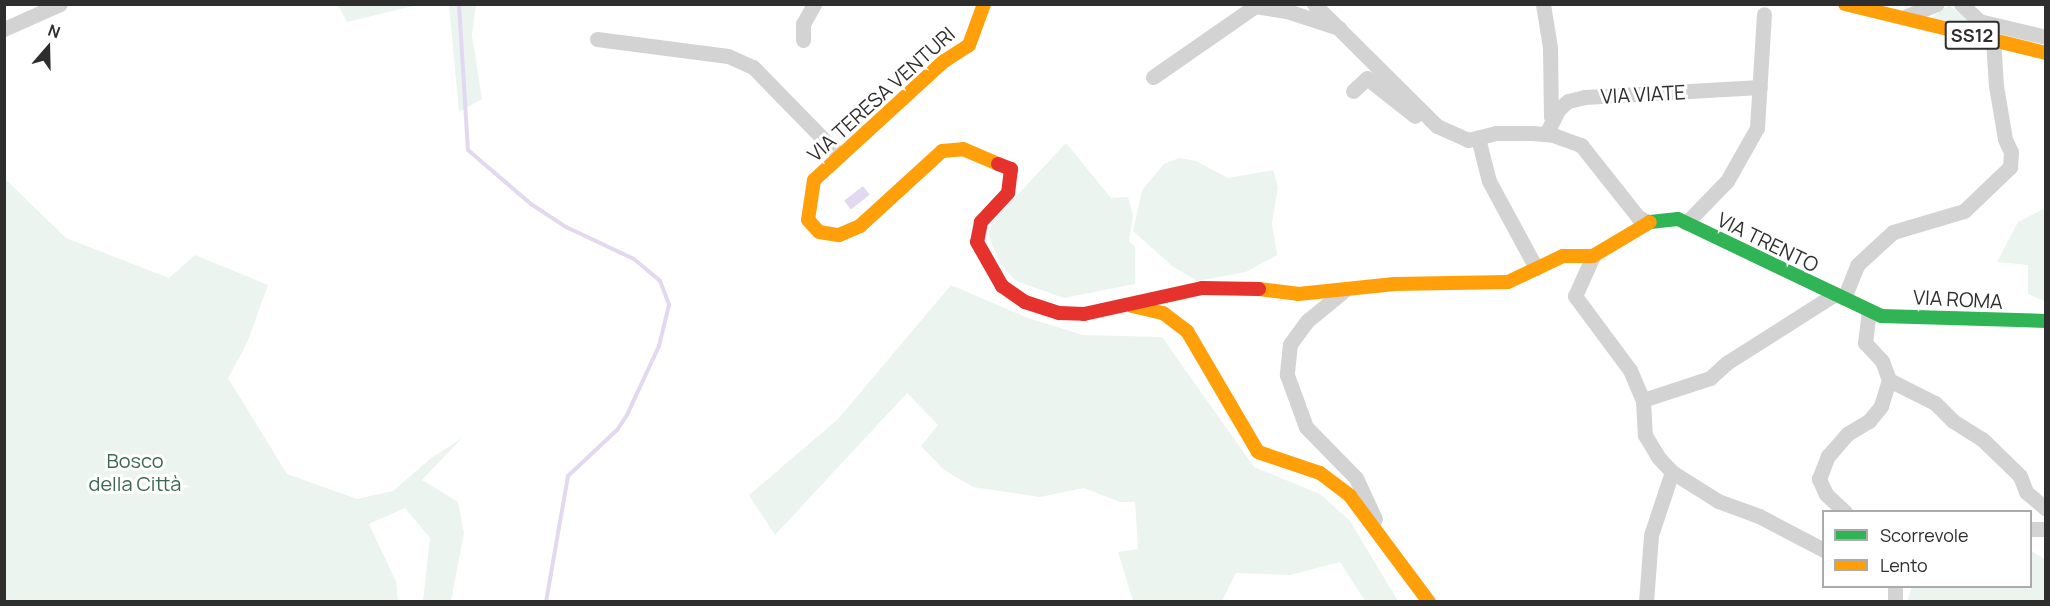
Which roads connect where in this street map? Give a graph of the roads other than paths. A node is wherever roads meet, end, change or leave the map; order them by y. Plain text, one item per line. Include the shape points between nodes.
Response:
1 (60, 4) edge
2 (814, 4) edge
3 (984, 4) edge
4 (1314, 4) edge
5 (1542, 4) edge
6 (1845, 4) edge
7 (1937, 4) edge
8 (1961, 4) edge
9 (1764, 14) dead end
10 (1898, 18) junction
11 (1339, 28) junction
12 (4, 29) edge
13 (2046, 37) edge
14 (597, 39) dead end
15 (803, 40) dead end
16 (1993, 40) junction
17 (2046, 53) edge
18 (1153, 77) dead end
19 (1760, 87) junction
20 (1353, 91) dead end
21 (1551, 117) junction
22 (1545, 134) junction
23 (1478, 138) junction
24 (1447, 139) dead end
25 (840, 156) junction
26 (1648, 222) junction
27 (1686, 223) junction
28 (1593, 256) junction
29 (1536, 268) junction
30 (1346, 289) junction
31 (1839, 296) junction
32 (1113, 307) junction
33 (1869, 312) junction
34 (2046, 321) edge
35 (1889, 380) junction
36 (1643, 400) junction
37 (1672, 472) junction
38 (1843, 510) edge
39 (2046, 510) edge
40 (1378, 538) junction
41 (1822, 549) edge
42 (1429, 602) edge
43 (1647, 602) edge

1 - 12 street
2 - 15 street via 802,24
3 - 25 street, VIA TERESA VENTURI via 969,45 944,61
4 - 11 street
5 - 21 street via 1550,47
6 - 10 street, SS12
7 - 10 street
8 - 13 street via 1978,21
9 - 19 street
10 - 16 street, SS12
11 - 18 street via 1287,11 1256,6
11 - 23 street via 1437,126 1468,140
14 - 25 street via 728,56 753,67
16 - 17 street, SS12
16 - 31 street via 1996,86 2011,152 2010,167 1964,211 1893,232 1857,265
19 - 21 street, VIA VIATE via 1585,97 1568,101
19 - 27 street via 1757,128 1735,170
20 - 24 street via 1367,78
21 - 22 street
22 - 23 street via 1497,133
22 - 26 street via 1581,146 1638,217
23 - 29 street via 1490,181
25 - 32 street, VIA TERESA VENTURI via 814,180 808,201 808,220 819,232 839,235 860,226 942,151 963,149 1011,169 1008,193 981,222 977,242 1002,286 1025,302 1059,313 1084,314
26 - 27 street, VIA TRENTO via 1678,219
26 - 28 street
27 - 31 street, VIA TRENTO
28 - 29 street via 1563,256
28 - 36 street via 1575,296 1630,370
29 - 30 street via 1508,282
30 - 32 street via 1298,294 1237,286 1202,288
30 - 40 street via 1307,321 1290,344 1287,375 1306,427 1356,478 1377,524
31 - 33 street, VIA TRENTO
31 - 36 street via 1728,362 1710,378
32 - 40 street via 1131,306 1163,313 1187,331 1258,452 1320,473 1350,496
33 - 34 street, VIA ROMA via 1881,316
33 - 35 street via 1864,343 1882,361
35 - 38 street via 1881,406 1869,421 1847,434 1828,456 1820,479 1826,494
35 - 39 street via 1935,404 1982,440 2020,476 2026,492
36 - 37 street via 1645,435
37 - 41 street via 1718,501 1759,516
37 - 43 street via 1651,535
40 - 42 street

